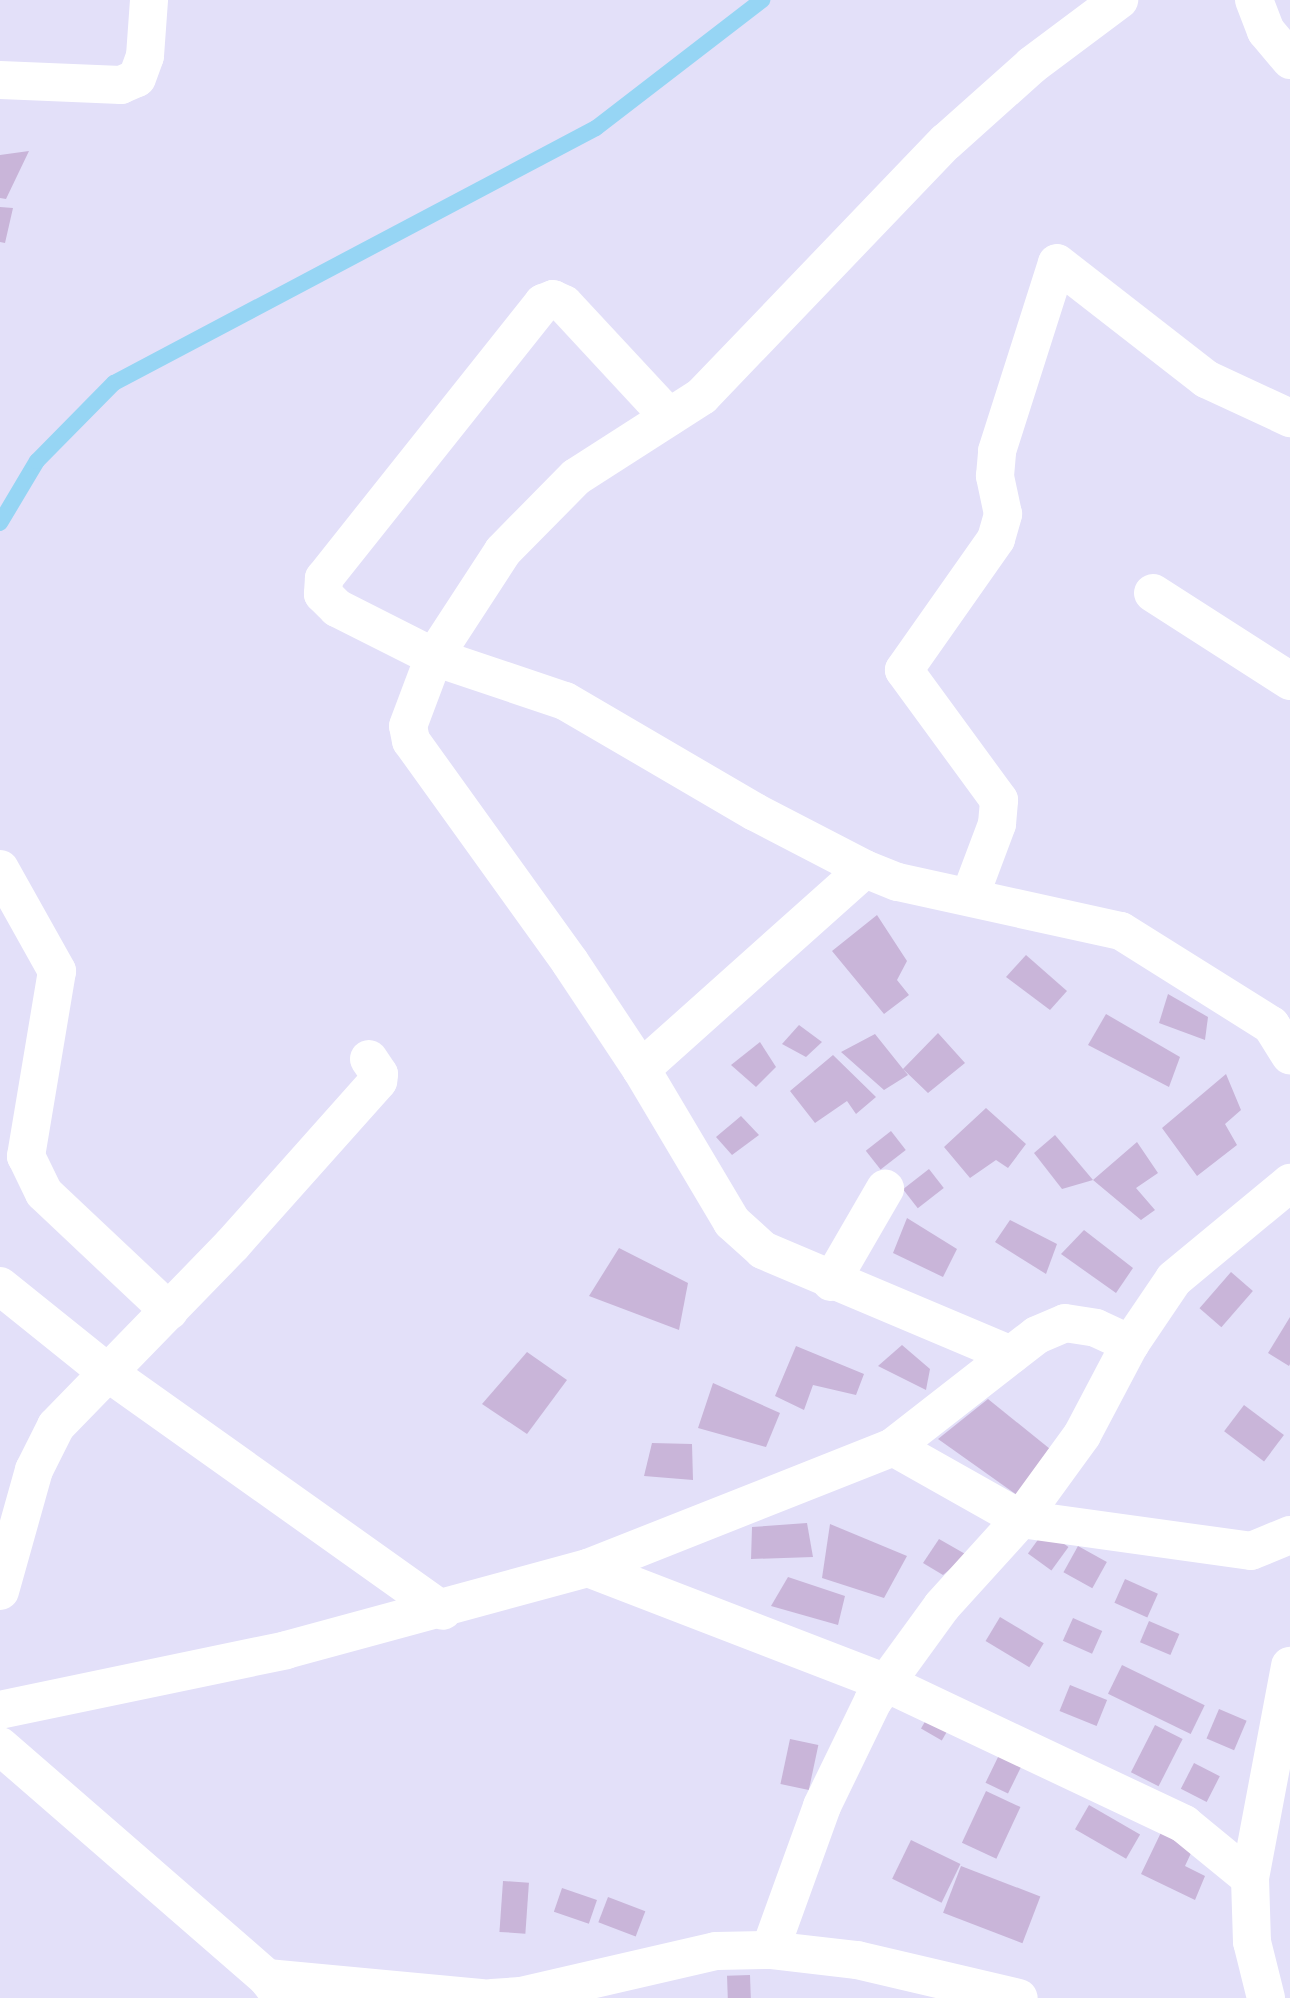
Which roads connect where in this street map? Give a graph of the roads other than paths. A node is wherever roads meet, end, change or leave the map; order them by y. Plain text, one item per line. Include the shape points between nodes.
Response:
1 (149, 0) edge
2 (1119, 0) edge
3 (1254, 0) edge
4 (1290, 60) edge
5 (0, 80) edge
6 (669, 417) junction
7 (1290, 418) edge
8 (1153, 593) dead end
9 (434, 657) junction
10 (1290, 681) edge
11 (0, 869) edge
12 (864, 869) junction
13 (970, 896) junction
14 (1290, 1055) edge
15 (369, 1059) dead end
16 (641, 1069) junction
17 (1290, 1183) edge
18 (885, 1189) dead end
19 (831, 1282) junction
20 (0, 1286) edge
21 (169, 1311) junction
22 (1130, 1345) junction
23 (1011, 1355) junction
24 (107, 1372) junction
25 (893, 1447) junction
26 (1021, 1519) junction
27 (1290, 1535) edge
28 (588, 1568) junction
29 (0, 1591) edge
30 (443, 1611) junction
31 (1290, 1666) edge
32 (886, 1683) junction
33 (0, 1710) edge
34 (0, 1745) edge
35 (1250, 1878) junction
36 (770, 1950) junction
37 (274, 1988) edge
38 (483, 1998) edge
39 (492, 1998) edge
40 (1019, 1998) edge
41 (1266, 1998) edge

1 - 5 street via 145,56 137,78 121,85
2 - 6 street via 1032,65 946,142 702,396
3 - 4 street via 1266,31
6 - 9 street via 576,477 503,551
6 - 9 street via 564,304 553,299 544,303 324,578 323,594 337,608
7 - 13 street via 1206,379 1057,264 997,451 995,475 1003,514 996,539 904,670 999,800 998,824
8 - 10 street
9 - 12 street via 565,701 755,812
9 - 16 street via 408,726 411,741
11 - 21 street via 57,971 26,1156 44,1193
12 - 13 street via 898,882
12 - 16 street
13 - 14 street via 1121,931 1271,1025
15 - 21 street via 378,1081
16 - 19 street via 732,1222 764,1250
17 - 22 street via 1174,1279
18 - 19 street
19 - 23 street
20 - 24 street
21 - 24 street
22 - 23 street via 1096,1328 1065,1323 1037,1335
22 - 26 street via 1082,1435
23 - 25 street
24 - 29 street via 56,1426 34,1470
24 - 30 street
25 - 26 street
25 - 28 street
26 - 27 street via 1251,1551
26 - 32 street via 942,1606
28 - 30 street
28 - 32 street
30 - 33 street via 286,1650
31 - 35 street
32 - 35 street via 1184,1824
32 - 36 street via 859,1722 822,1806
34 - 37 street
35 - 41 street via 1252,1942
36 - 39 street via 716,1951 521,1996
36 - 40 street via 857,1960
37 - 38 street

